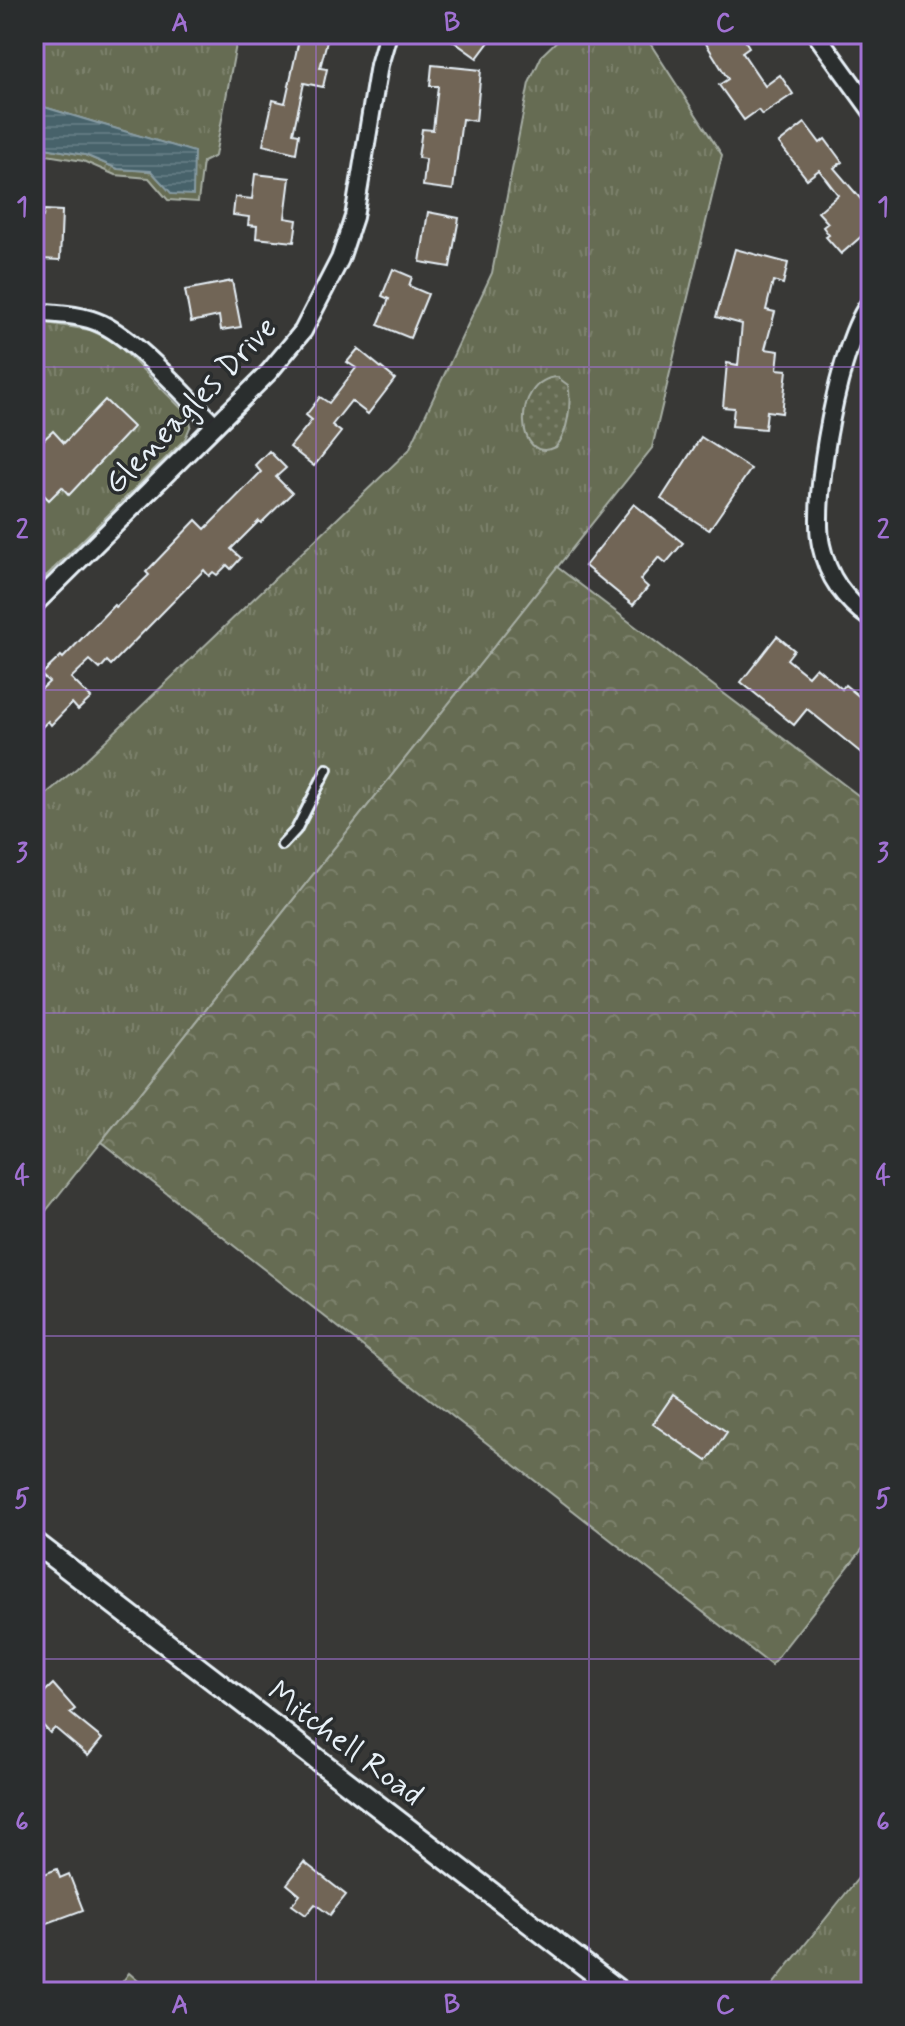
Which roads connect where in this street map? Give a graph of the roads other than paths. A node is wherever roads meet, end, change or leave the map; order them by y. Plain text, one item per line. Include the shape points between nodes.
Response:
1 (388, 34) edge
2 (816, 34) edge
3 (871, 110) edge
4 (871, 302) edge
5 (34, 312) edge
6 (215, 425) junction
7 (34, 605) edge
8 (871, 619) edge
9 (327, 769) dead end
10 (282, 845) dead end
11 (34, 1542) edge
12 (620, 1992) edge

1 - 6 street, Gleneagles Drive via 354,217 336,270 303,331
2 - 3 street
4 - 8 street via 848,346 838,385 819,518 821,544 834,581 849,603
5 - 6 street via 72,315 119,334
6 - 7 street, Gleneagles Drive
9 - 10 lane via 296,830
11 - 12 street, Mitchell Road

